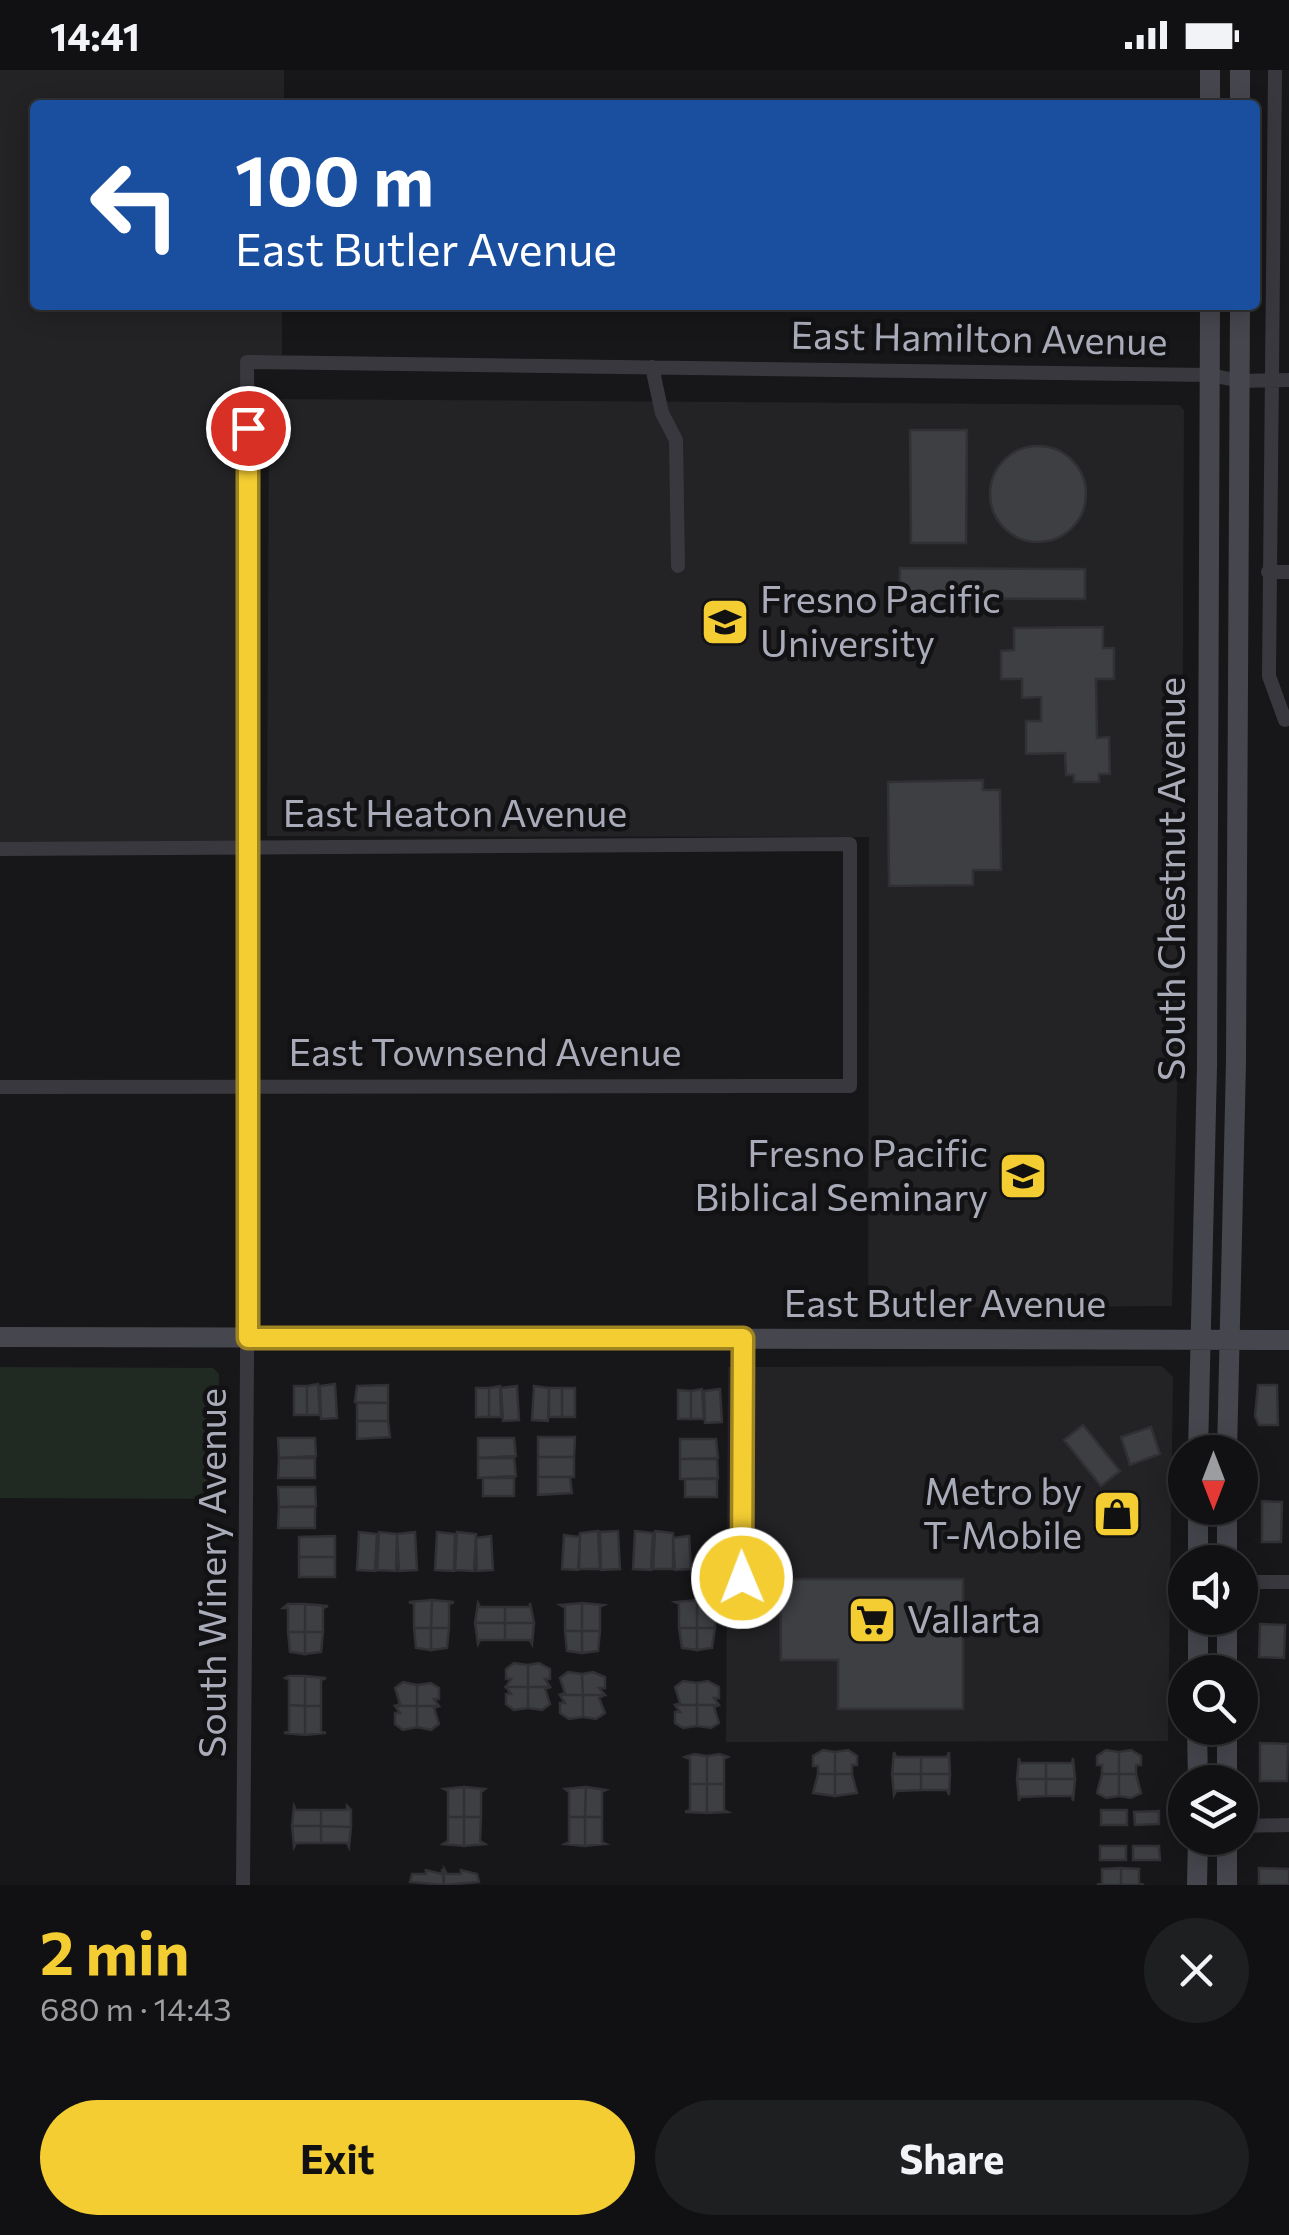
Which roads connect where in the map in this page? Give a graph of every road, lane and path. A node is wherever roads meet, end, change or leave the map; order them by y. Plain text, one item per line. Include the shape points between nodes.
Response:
1 (1210, 70) edge
2 (1240, 70) edge
3 (1275, 70) edge
4 (1210, 100) edge
5 (1240, 100) edge
6 (1281, 190) edge
7 (1210, 310) edge
8 (1240, 310) edge
9 (247, 362) joint
10 (652, 367) junction
11 (1210, 375) junction
12 (1269, 380) junction
13 (1289, 380) edge
14 (1240, 381) junction
15 (678, 566) dead end
16 (1268, 572) junction
17 (1289, 572) edge
18 (1285, 720) dead end
19 (251, 848) junction
20 (0, 849) edge
21 (246, 1086) junction
22 (850, 1086) joint
23 (0, 1087) edge
24 (0, 1337) edge
25 (248, 1338) junction
26 (743, 1338) junction
27 (1199, 1340) junction
28 (1228, 1340) junction
29 (1289, 1340) edge
30 (1198, 1435) edge
31 (1228, 1435) edge
32 (742, 1578) dead end
33 (1258, 1582) edge
34 (1289, 1582) edge
35 (1258, 1826) edge
36 (1289, 1826) edge
37 (1198, 1855) edge
38 (1226, 1855) edge
39 (243, 1885) edge
40 (1197, 1885) edge
41 (1226, 1885) edge

1 - 4 main road
2 - 5 main road
3 - 6 street
6 - 12 street
7 - 11 main road, South Chestnut Avenue
8 - 14 main road, South Chestnut Avenue
9 - 10 street, East Hamilton Avenue
9 - 19 street, South Winery Avenue
10 - 11 street, East Hamilton Avenue
10 - 15 street via 676,440
11 - 14 street, East Hamilton Avenue
11 - 27 main road, South Chestnut Avenue
12 - 13 street, East Hamilton Avenue
12 - 14 street, East Hamilton Avenue
12 - 16 street
14 - 28 main road, South Chestnut Avenue
16 - 17 street
16 - 18 street via 1268,676
19 - 20 street, East Heaton Avenue
19 - 21 street, South Winery Avenue
19 - 22 street, East Heaton Avenue via 850,844
21 - 22 street, East Townsend Avenue
21 - 23 street, East Townsend Avenue
21 - 25 street, South Winery Avenue
24 - 25 main road, East Butler Avenue
25 - 26 main road, East Butler Avenue
25 - 39 street, South Winery Avenue
26 - 27 main road, East Butler Avenue
26 - 32 street
27 - 28 main road, East Butler Avenue
27 - 30 main road, South Chestnut Avenue
28 - 29 main road, East Butler Avenue
28 - 31 main road, South Chestnut Avenue
33 - 34 street
35 - 36 street
37 - 40 main road
38 - 41 main road

